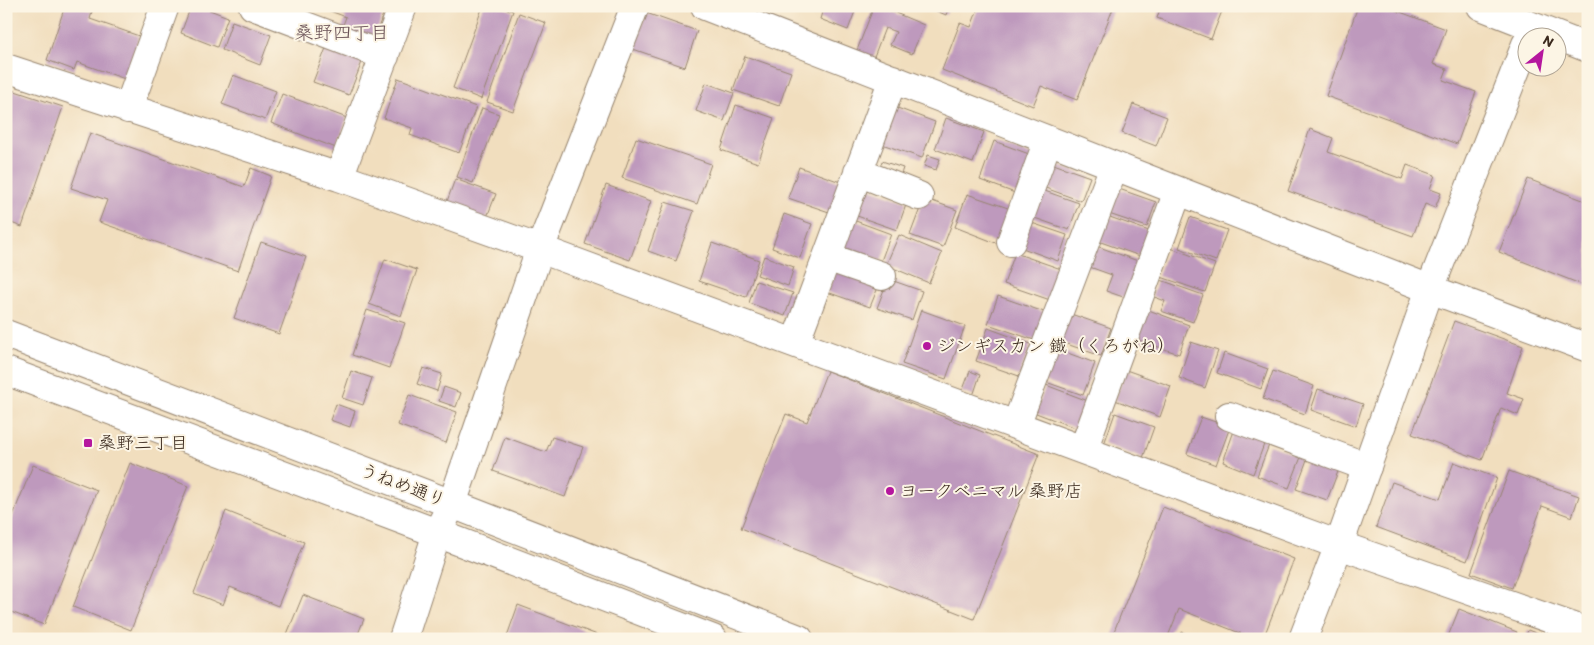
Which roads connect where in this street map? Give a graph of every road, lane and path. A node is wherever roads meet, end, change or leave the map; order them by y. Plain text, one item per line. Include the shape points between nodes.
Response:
1 (166, 6) edge
2 (253, 6) edge
3 (403, 6) edge
4 (635, 6) edge
5 (705, 6) edge
6 (1481, 6) edge
7 (1532, 28) edge
8 (1566, 40) edge
9 (1588, 48) edge
10 (385, 56) junction
11 (6, 68) edge
12 (1516, 69) edge
13 (893, 79) junction
14 (128, 109) junction
15 (1048, 140) junction
16 (1114, 166) junction
17 (858, 172) junction
18 (339, 177) junction
19 (1178, 191) junction
20 (919, 196) dead end
21 (1012, 242) dead end
22 (540, 249) junction
23 (827, 256) junction
24 (882, 276) dead end
25 (1430, 289) junction
26 (6, 334) edge
27 (795, 343) junction
28 (1588, 348) edge
29 (6, 371) edge
30 (1229, 416) dead end
31 (1016, 425) junction
32 (1083, 450) junction
33 (1367, 467) junction
34 (452, 504) junction
35 (437, 532) junction
36 (1339, 544) junction
37 (1588, 632) edge
38 (403, 639) edge
39 (713, 639) edge
40 (799, 639) edge
41 (1303, 639) edge

1 - 14 street
2 - 10 street
3 - 10 street
4 - 22 street
5 - 13 street
6 - 7 street
8 - 9 street
10 - 18 street
11 - 14 street
12 - 25 street
13 - 15 street
13 - 17 street
14 - 18 street
15 - 16 street
15 - 21 street
16 - 19 street
16 - 31 street
17 - 20 street
17 - 23 street
18 - 22 street
19 - 25 street
19 - 32 street
22 - 27 street
22 - 34 street
23 - 24 street
23 - 27 street
25 - 28 street
25 - 33 street
26 - 34 street, うねめ通り
27 - 31 street
29 - 35 street, うねめ通り
30 - 33 street
31 - 32 street
32 - 36 street
33 - 36 street
34 - 35 street
34 - 40 street, うねめ通り
35 - 38 street
35 - 39 street, うねめ通り
36 - 37 street
36 - 41 street

